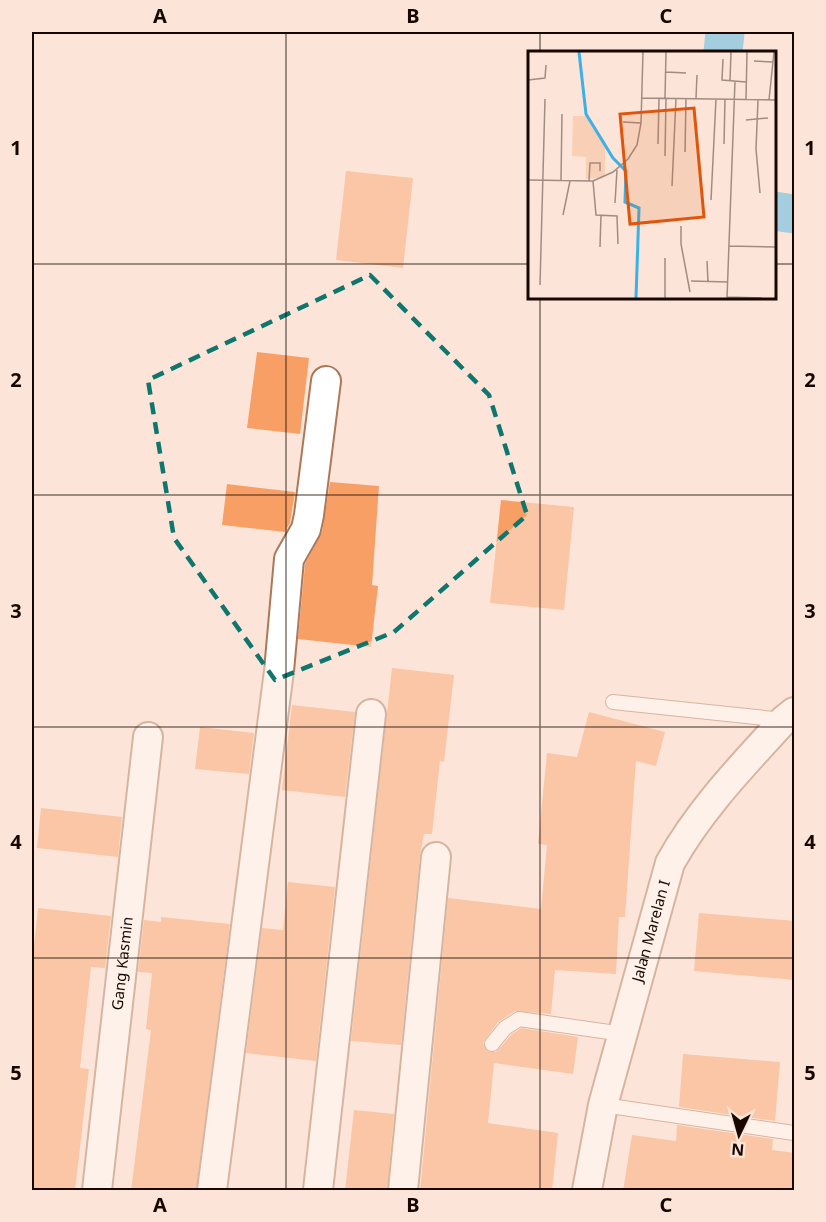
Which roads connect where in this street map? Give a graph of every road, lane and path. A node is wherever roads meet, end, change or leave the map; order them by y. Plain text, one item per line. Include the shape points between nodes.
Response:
1 (326, 381) dead end
2 (613, 702) dead end
3 (371, 714) dead end
4 (789, 716) edge
5 (148, 737) dead end
6 (436, 857) dead end
7 (623, 1034) junction
8 (492, 1044) dead end
9 (603, 1105) junction
10 (795, 1133) edge
11 (97, 1191) edge
12 (212, 1191) edge
13 (318, 1191) edge
14 (403, 1191) edge
15 (587, 1191) edge

1 - 12 street via 309,515 289,559 279,670
2 - 4 lane
3 - 13 street
4 - 7 street, Jalan Marelan I via 713,799 670,863
5 - 11 street, Gang Kasmin
6 - 14 street
7 - 8 lane via 519,1019
7 - 9 street, Jalan Marelan I
9 - 10 lane
9 - 15 street, Jalan Marelan I

